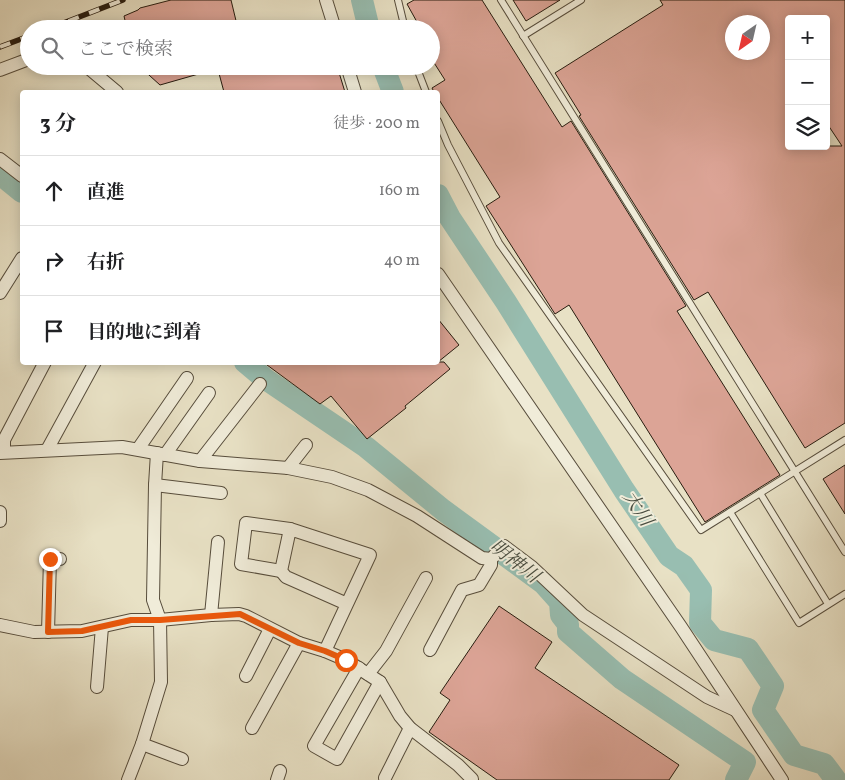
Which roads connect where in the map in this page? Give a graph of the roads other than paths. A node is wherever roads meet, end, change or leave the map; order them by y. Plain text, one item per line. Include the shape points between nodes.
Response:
1 (326, 0) edge
2 (398, 0) edge
3 (501, 0) edge
4 (580, 0) edge
5 (332, 20) edge
6 (404, 20) edge
7 (523, 36) junction
8 (20, 62) edge
9 (0, 70) edge
10 (97, 75) edge
11 (349, 75) edge
12 (419, 75) edge
13 (115, 90) edge
14 (354, 90) edge
15 (425, 90) edge
16 (440, 126) edge
17 (0, 158) edge
18 (20, 174) edge
19 (20, 261) edge
20 (440, 277) edge
21 (0, 293) edge
22 (43, 365) edge
23 (93, 365) edge
24 (187, 378) dead end
25 (260, 384) dead end
26 (209, 393) dead end
27 (845, 440) edge
28 (306, 445) dead end
29 (138, 449) junction
30 (47, 450) junction
31 (2, 452) edge
32 (161, 454) junction
33 (200, 461) junction
34 (288, 468) junction
35 (795, 471) junction
36 (155, 485) junction
37 (221, 493) dead end
38 (760, 493) junction
39 (0, 512) edge
40 (730, 512) junction
41 (0, 521) edge
42 (290, 529) junction
43 (218, 542) dead end
44 (845, 552) edge
45 (495, 555) junction
46 (60, 559) dead end
47 (282, 571) junction
48 (426, 578) dead end
49 (845, 594) edge
50 (347, 604) junction
51 (828, 604) junction
52 (212, 615) junction
53 (160, 620) junction
54 (0, 625) edge
55 (102, 626) junction
56 (270, 629) junction
57 (48, 632) junction
58 (299, 643) junction
59 (430, 650) dead end
60 (325, 651) junction
61 (363, 671) junction
62 (246, 676) dead end
63 (380, 682) junction
64 (97, 688) dead end
65 (735, 710) junction
66 (252, 728) dead end
67 (410, 728) junction
68 (142, 744) junction
69 (182, 759) dead end
70 (385, 778) dead end
71 (472, 779) edge
72 (128, 780) edge
73 (782, 780) edge

1 - 5 street
2 - 6 lane
3 - 7 lane
4 - 7 lane
7 - 35 lane
8 - 9 street
10 - 13 street
11 - 14 street
12 - 15 lane
16 - 40 lane via 499,242 701,530
17 - 18 street
19 - 21 street
20 - 65 street
22 - 31 street via 4,440
23 - 30 street
24 - 29 street
25 - 33 street
26 - 32 street
27 - 35 lane
28 - 34 street
29 - 30 street
29 - 32 street
30 - 31 street
32 - 33 street
32 - 36 street
33 - 34 street
34 - 45 street via 332,477 368,490 418,516 482,558
35 - 38 lane
35 - 44 lane
36 - 37 street
36 - 53 street via 153,600
38 - 40 lane
38 - 51 lane
39 - 41 street
40 - 51 lane via 799,622
42 - 47 street
42 - 47 street via 246,523 242,564
42 - 50 street via 370,555
43 - 52 street
45 - 59 street via 480,585 462,590
45 - 65 street via 504,546 583,614 707,697
46 - 57 street via 50,559
47 - 50 street via 286,578
48 - 61 street via 386,651
49 - 51 lane
50 - 60 street
52 - 53 street
52 - 56 street via 240,614
53 - 55 street via 131,620
53 - 68 street via 161,682
54 - 57 street
55 - 57 street via 82,631
55 - 64 street
56 - 58 street
56 - 62 street
58 - 60 street
58 - 66 street
60 - 61 street
61 - 63 street
61 - 63 street via 314,746 337,759
63 - 67 street
65 - 73 street
67 - 70 street
67 - 71 street
68 - 69 street
68 - 72 street

